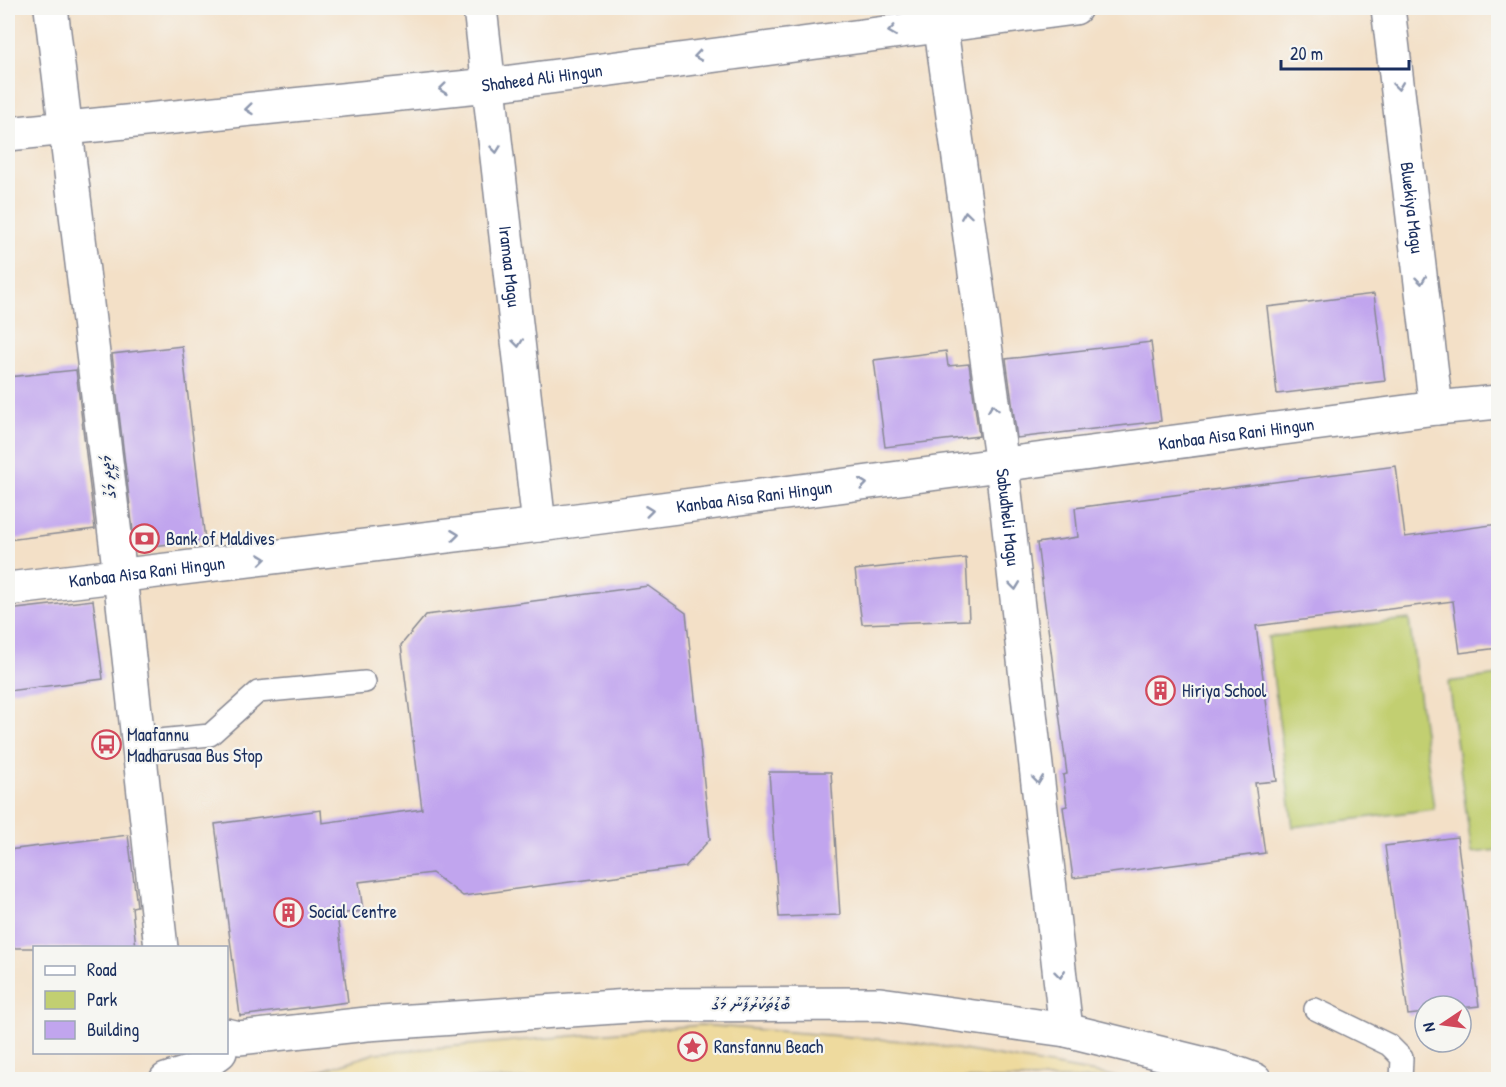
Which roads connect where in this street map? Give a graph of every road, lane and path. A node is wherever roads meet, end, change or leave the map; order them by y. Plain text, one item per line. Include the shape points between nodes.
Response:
1 (51, 8) edge
2 (480, 8) edge
3 (1075, 8) edge
4 (1388, 8) edge
5 (939, 16) edge
6 (489, 85) junction
7 (66, 127) junction
8 (8, 134) edge
9 (1498, 402) edge
10 (1436, 408) junction
11 (1002, 466) junction
12 (539, 525) junction
13 (120, 576) junction
14 (8, 589) edge
15 (364, 681) dead end
16 (138, 742) junction
17 (161, 946) edge
18 (1315, 1009) dead end
19 (1066, 1030) junction
20 (228, 1043) edge
21 (215, 1054) edge
22 (166, 1080) edge
23 (1255, 1080) edge
24 (1401, 1080) edge

1 - 7 street, މަޖީދީ މަގު
2 - 6 street, Iramaa Magu
3 - 5 street, Shaheed Ali Hingun
4 -> 10 street, Bluekiya Magu
5 -> 6 street, Shaheed Ali Hingun
11 -> 5 street, Sabudheli Magu
6 -> 7 street, Shaheed Ali Hingun
6 -> 12 street, Iramaa Magu
7 - 8 street, Shaheed Ali Hingun
7 - 13 street, މަޖީދީ މަގު
9 - 10 street, Kanbaa Aisa Rani Hingun
10 - 11 street, Kanbaa Aisa Rani Hingun
12 -> 11 street, Kanbaa Aisa Rani Hingun
11 -> 19 street, Sabudheli Magu
13 -> 12 street, Kanbaa Aisa Rani Hingun
13 - 14 street, Kanbaa Aisa Rani Hingun
13 - 16 street, މަޖީދީ މަގު
15 - 16 lane via 258,692 210,735
16 - 17 street, މަޖީދީ މަގު
18 - 24 lane via 1389,1045 1402,1058
19 - 20 street, ބޮޑުތަކުރުފާނު މަގު via 880,1004 656,1005 367,1023
19 - 23 street, ބޮޑުތަކުރުފާނު މަގު
21 - 22 street, ބޮޑުތަކުރުފާނު މަގު via 197,1070

